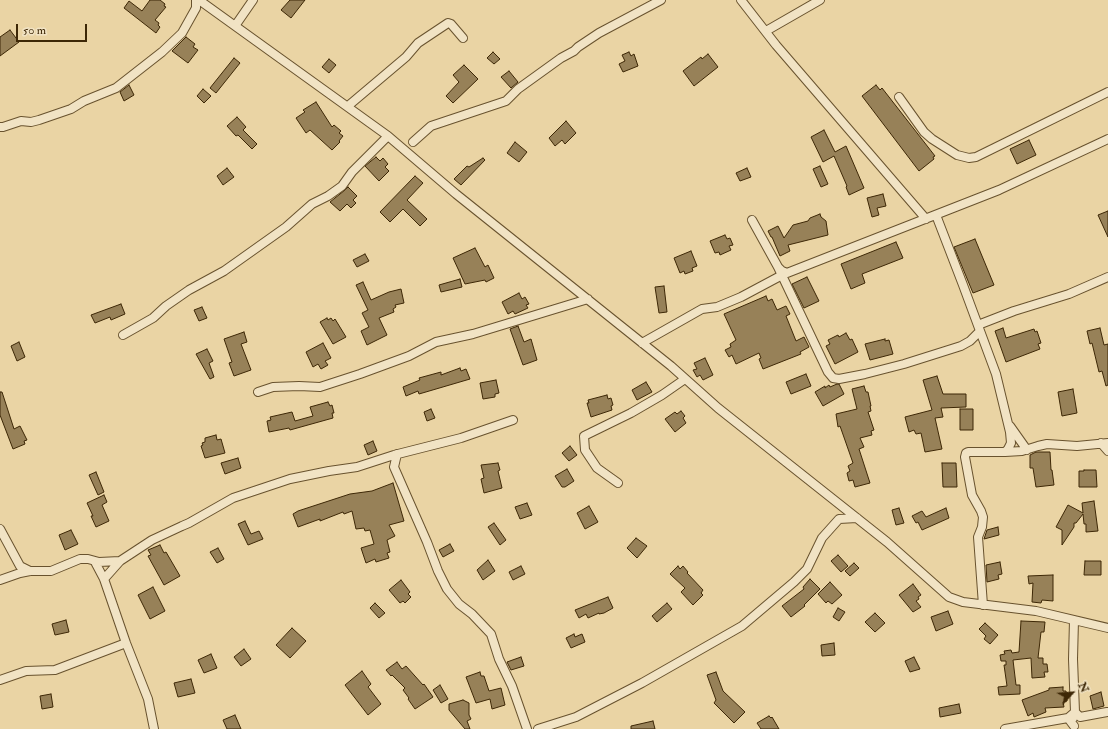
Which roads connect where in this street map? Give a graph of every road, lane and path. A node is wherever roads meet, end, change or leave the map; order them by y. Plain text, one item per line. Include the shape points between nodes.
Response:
1 (253, 0) edge
2 (661, 0) edge
3 (741, 0) edge
4 (820, 0) edge
5 (199, 3) edge
6 (235, 26) junction
7 (766, 31) junction
8 (463, 38) dead end
9 (1108, 92) edge
10 (899, 97) dead end
11 (348, 106) junction
12 (0, 127) edge
13 (388, 136) junction
14 (1108, 139) edge
15 (413, 142) dead end
16 (936, 215) junction
17 (926, 219) junction
18 (752, 220) dead end
19 (782, 272) junction
20 (1108, 277) edge
21 (588, 299) junction
22 (979, 328) junction
23 (124, 335) dead end
24 (655, 335) junction
25 (642, 343) junction
26 (653, 352) junction
27 (686, 379) junction
28 (258, 392) dead end
29 (513, 420) dead end
30 (1008, 424) junction
31 (1105, 443) edge
32 (1027, 450) junction
33 (1108, 451) edge
34 (1005, 452) junction
35 (397, 454) junction
36 (384, 458) junction
37 (394, 467) junction
38 (618, 483) dead end
39 (839, 504) junction
40 (857, 518) junction
41 (839, 519) junction
42 (0, 529) edge
43 (94, 562) junction
44 (120, 562) junction
45 (20, 566) junction
46 (30, 571) junction
47 (16, 574) junction
48 (104, 579) junction
49 (0, 580) edge
50 (983, 604) junction
51 (1074, 620) junction
52 (1108, 628) edge
53 (126, 643) junction
54 (0, 680) edge
55 (1107, 712) edge
56 (1077, 714) junction
57 (1068, 718) junction
58 (527, 726) edge
59 (1074, 728) edge
60 (154, 729) edge
61 (538, 729) edge
62 (1005, 729) edge

1 - 6 street
2 - 15 street via 599,33 518,89 506,101 431,126
3 - 7 street
4 - 7 street
5 - 6 street
5 - 12 street via 182,33 116,88 71,109 39,120 21,121
6 - 11 street
7 - 17 street
8 - 11 street via 448,23 418,43 406,57
9 - 10 street via 976,157 969,158 957,155 928,136
11 - 13 street
13 - 21 street
13 - 23 street via 352,172 342,186 312,204 286,227 224,271 184,293 153,318
14 - 16 street via 1006,187
16 - 17 street
16 - 22 street
17 - 19 street
18 - 19 street
19 - 22 street via 833,378 865,374 961,346 970,341
19 - 24 street via 735,300 717,307 702,309
20 - 22 street via 1069,294 1014,310
21 - 25 street
21 - 28 street via 473,334 436,342 409,356 320,387 273,388
22 - 30 street via 996,374
24 - 25 street
24 - 26 street via 651,344
25 - 26 street
26 - 27 street
27 - 38 street via 631,413 584,436 585,450 597,468
27 - 39 street via 718,408
29 - 35 street via 461,438
30 - 32 street
30 - 34 street via 1010,443
31 - 32 street via 1077,446 1047,444
31 - 33 street
32 - 34 street
34 - 50 street via 968,452 965,457 972,494 983,517 978,537
35 - 36 street
35 - 37 street
36 - 37 street
36 - 44 street via 357,467 290,479 233,498 152,540
37 - 58 street via 447,589 490,634
39 - 40 street
39 - 41 street
40 - 41 street
40 - 50 street via 949,597 963,602
41 - 61 street via 822,538 807,569 742,626 642,684 576,717
42 - 45 street
43 - 44 street
43 - 46 street via 80,559 51,571
43 - 48 street
44 - 48 street
45 - 46 street
45 - 47 street
46 - 47 street
47 - 49 street
48 - 53 street
50 - 51 street via 1036,611
51 - 52 street
51 - 56 street via 1073,659
53 - 54 street via 55,670 26,672
53 - 60 street via 148,699
55 - 56 street
56 - 57 street
56 - 59 street
57 - 59 street
57 - 62 street
58 - 61 street

